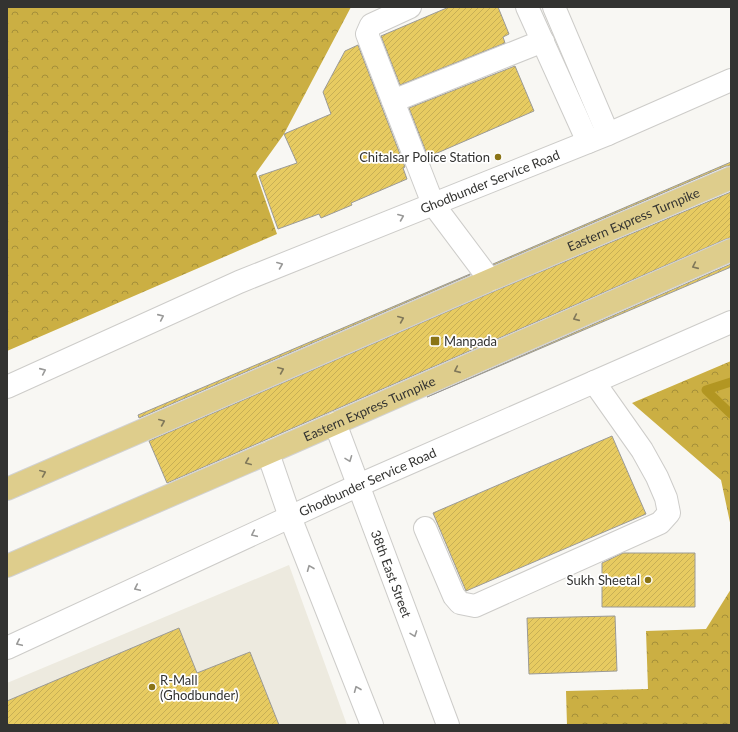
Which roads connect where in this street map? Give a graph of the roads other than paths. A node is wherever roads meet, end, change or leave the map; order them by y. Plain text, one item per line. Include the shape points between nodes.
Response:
1 (410, 7) edge
2 (527, 7) edge
3 (554, 7) edge
4 (543, 41) junction
5 (731, 80) edge
6 (393, 101) junction
7 (598, 138) junction
8 (731, 178) edge
9 (433, 204) junction
10 (731, 250) edge
11 (490, 280) junction
12 (731, 322) edge
13 (594, 382) junction
14 (7, 387) edge
15 (335, 423) junction
16 (268, 453) junction
17 (359, 485) junction
18 (7, 489) edge
19 (290, 517) junction
20 (425, 528) dead end
21 (7, 566) edge
22 (7, 648) edge
23 (372, 725) edge
24 (448, 725) edge

1 - 6 street via 370,25 367,34
2 - 4 street
3 - 7 street
4 - 6 street
4 - 7 street
5 - 7 street, Ghodbunder Service Road
6 - 9 street
7 - 9 street, Ghodbunder Service Road
8 - 11 main road, Eastern Express Turnpike
9 - 11 street
14 -> 9 street, Ghodbunder Service Road via 239,282
10 -> 15 main road, Eastern Express Turnpike
18 -> 11 main road, Eastern Express Turnpike
12 - 13 street, Ghodbunder Service Road
13 - 17 street, Ghodbunder Service Road
13 - 20 street via 642,450 657,477 666,498 669,514 660,523 475,606 460,603 454,596
15 - 16 main road, Eastern Express Turnpike
15 -> 17 street, 38th East Street
16 - 19 street
16 -> 21 main road, Eastern Express Turnpike
17 - 19 street, Ghodbunder Service Road
17 -> 24 street, 38th East Street
19 -> 22 street, Ghodbunder Service Road
23 -> 19 street

